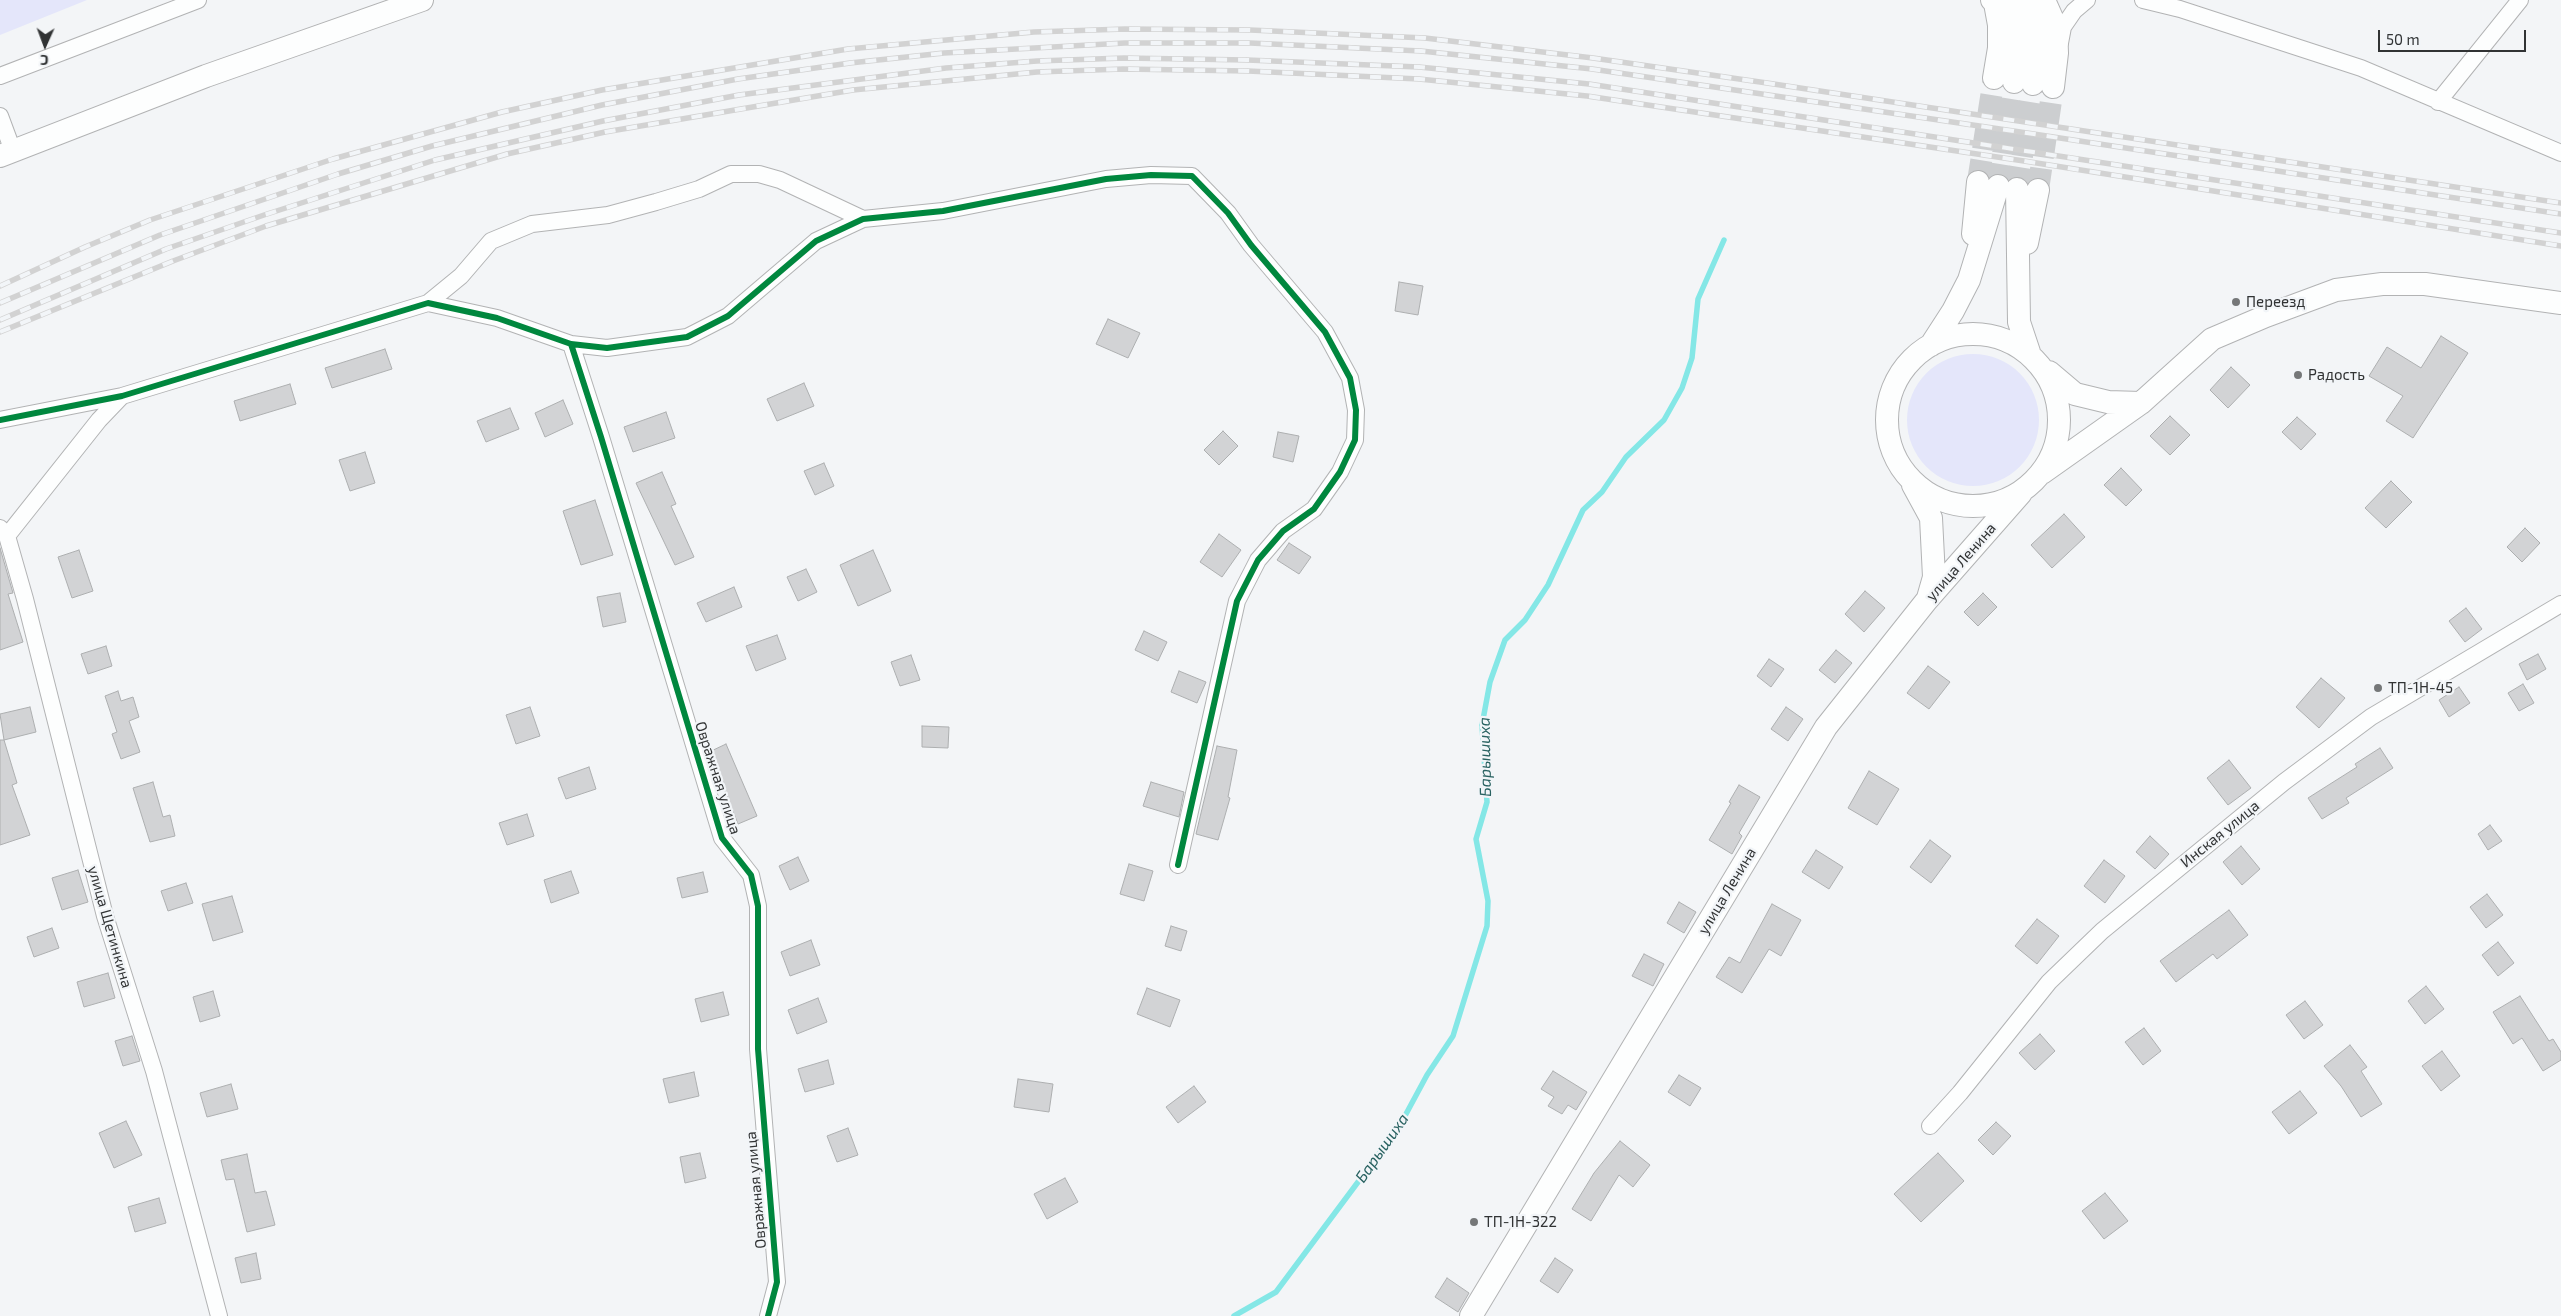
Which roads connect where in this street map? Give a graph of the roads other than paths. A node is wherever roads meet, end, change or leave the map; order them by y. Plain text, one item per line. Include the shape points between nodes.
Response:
1 (198, 0) edge
2 (422, 0) edge
3 (1992, 0) edge
4 (2010, 0) edge
5 (2024, 0) edge
6 (2044, 0) edge
7 (2087, 0) edge
8 (2144, 0) edge
9 (2520, 0) edge
10 (2058, 52) junction
11 (0, 76) edge
12 (2024, 83) junction
13 (2438, 102) junction
14 (0, 116) edge
15 (6, 154) edge
16 (2561, 154) edge
17 (862, 219) junction
18 (428, 303) junction
19 (2561, 303) edge
20 (571, 344) junction
21 (1931, 345) junction
22 (2034, 359) junction
23 (122, 396) junction
24 (2141, 402) junction
25 (0, 420) edge
26 (2042, 473) junction
27 (1910, 480) junction
28 (2021, 493) junction
29 (4, 532) edge
30 (1927, 600) junction
31 (2561, 604) edge
32 (1178, 865) dead end
33 (1930, 1126) dead end
34 (219, 1316) edge
35 (768, 1316) edge
36 (1471, 1316) edge

1 - 11 street
2 - 15 main road via 206,76
3 - 12 main road via 1999,25 1999,48
4 - 12 main road via 2018,24
5 - 12 main road via 2037,27 2039,56
6 - 10 main road via 2056,27
7 - 10 street via 2063,27
8 - 13 street via 2361,68
9 - 13 street
10 - 12 main road
13 - 16 street
14 - 15 street
17 - 18 street via 780,180 759,174 731,174 698,189 608,215 532,224 491,241 461,276
17 - 20 street via 816,241 728,316 687,337 607,348
17 - 32 street via 943,211 1106,179 1192,176 1228,213 1325,332 1350,378 1356,410 1355,440 1340,472 1314,509 1283,532 1258,560 1236,601
18 - 20 street via 498,318
18 - 23 street
19 - 24 main road via 2425,284 2382,284 2336,290 2212,339
20 - 35 street, Овражная улица via 722,838 751,875 758,906 758,1049 777,1282
21 - 22 main road via 1968,334 1995,336
21 - 22 main road via 1953,311 2008,187 2019,322
21 - 27 main road via 1917,353 1900,374 1888,399 1886,426 1893,455
22 - 24 main road via 2075,394 2108,402
22 - 26 main road via 2054,389 2060,415 2056,445
23 - 25 street
23 - 29 street
24 - 26 main road
26 - 28 main road
27 - 28 main road via 1934,498 1963,506 1993,505
27 - 30 main road via 1931,518 1934,577
28 - 30 main road, улица Ленина
29 - 34 street, улица Щетинкина via 25,599 105,916 154,1071
30 - 36 main road, улица Ленина via 1826,727
31 - 33 street, Инская улица via 2371,717 2284,782 2102,931 2049,982

